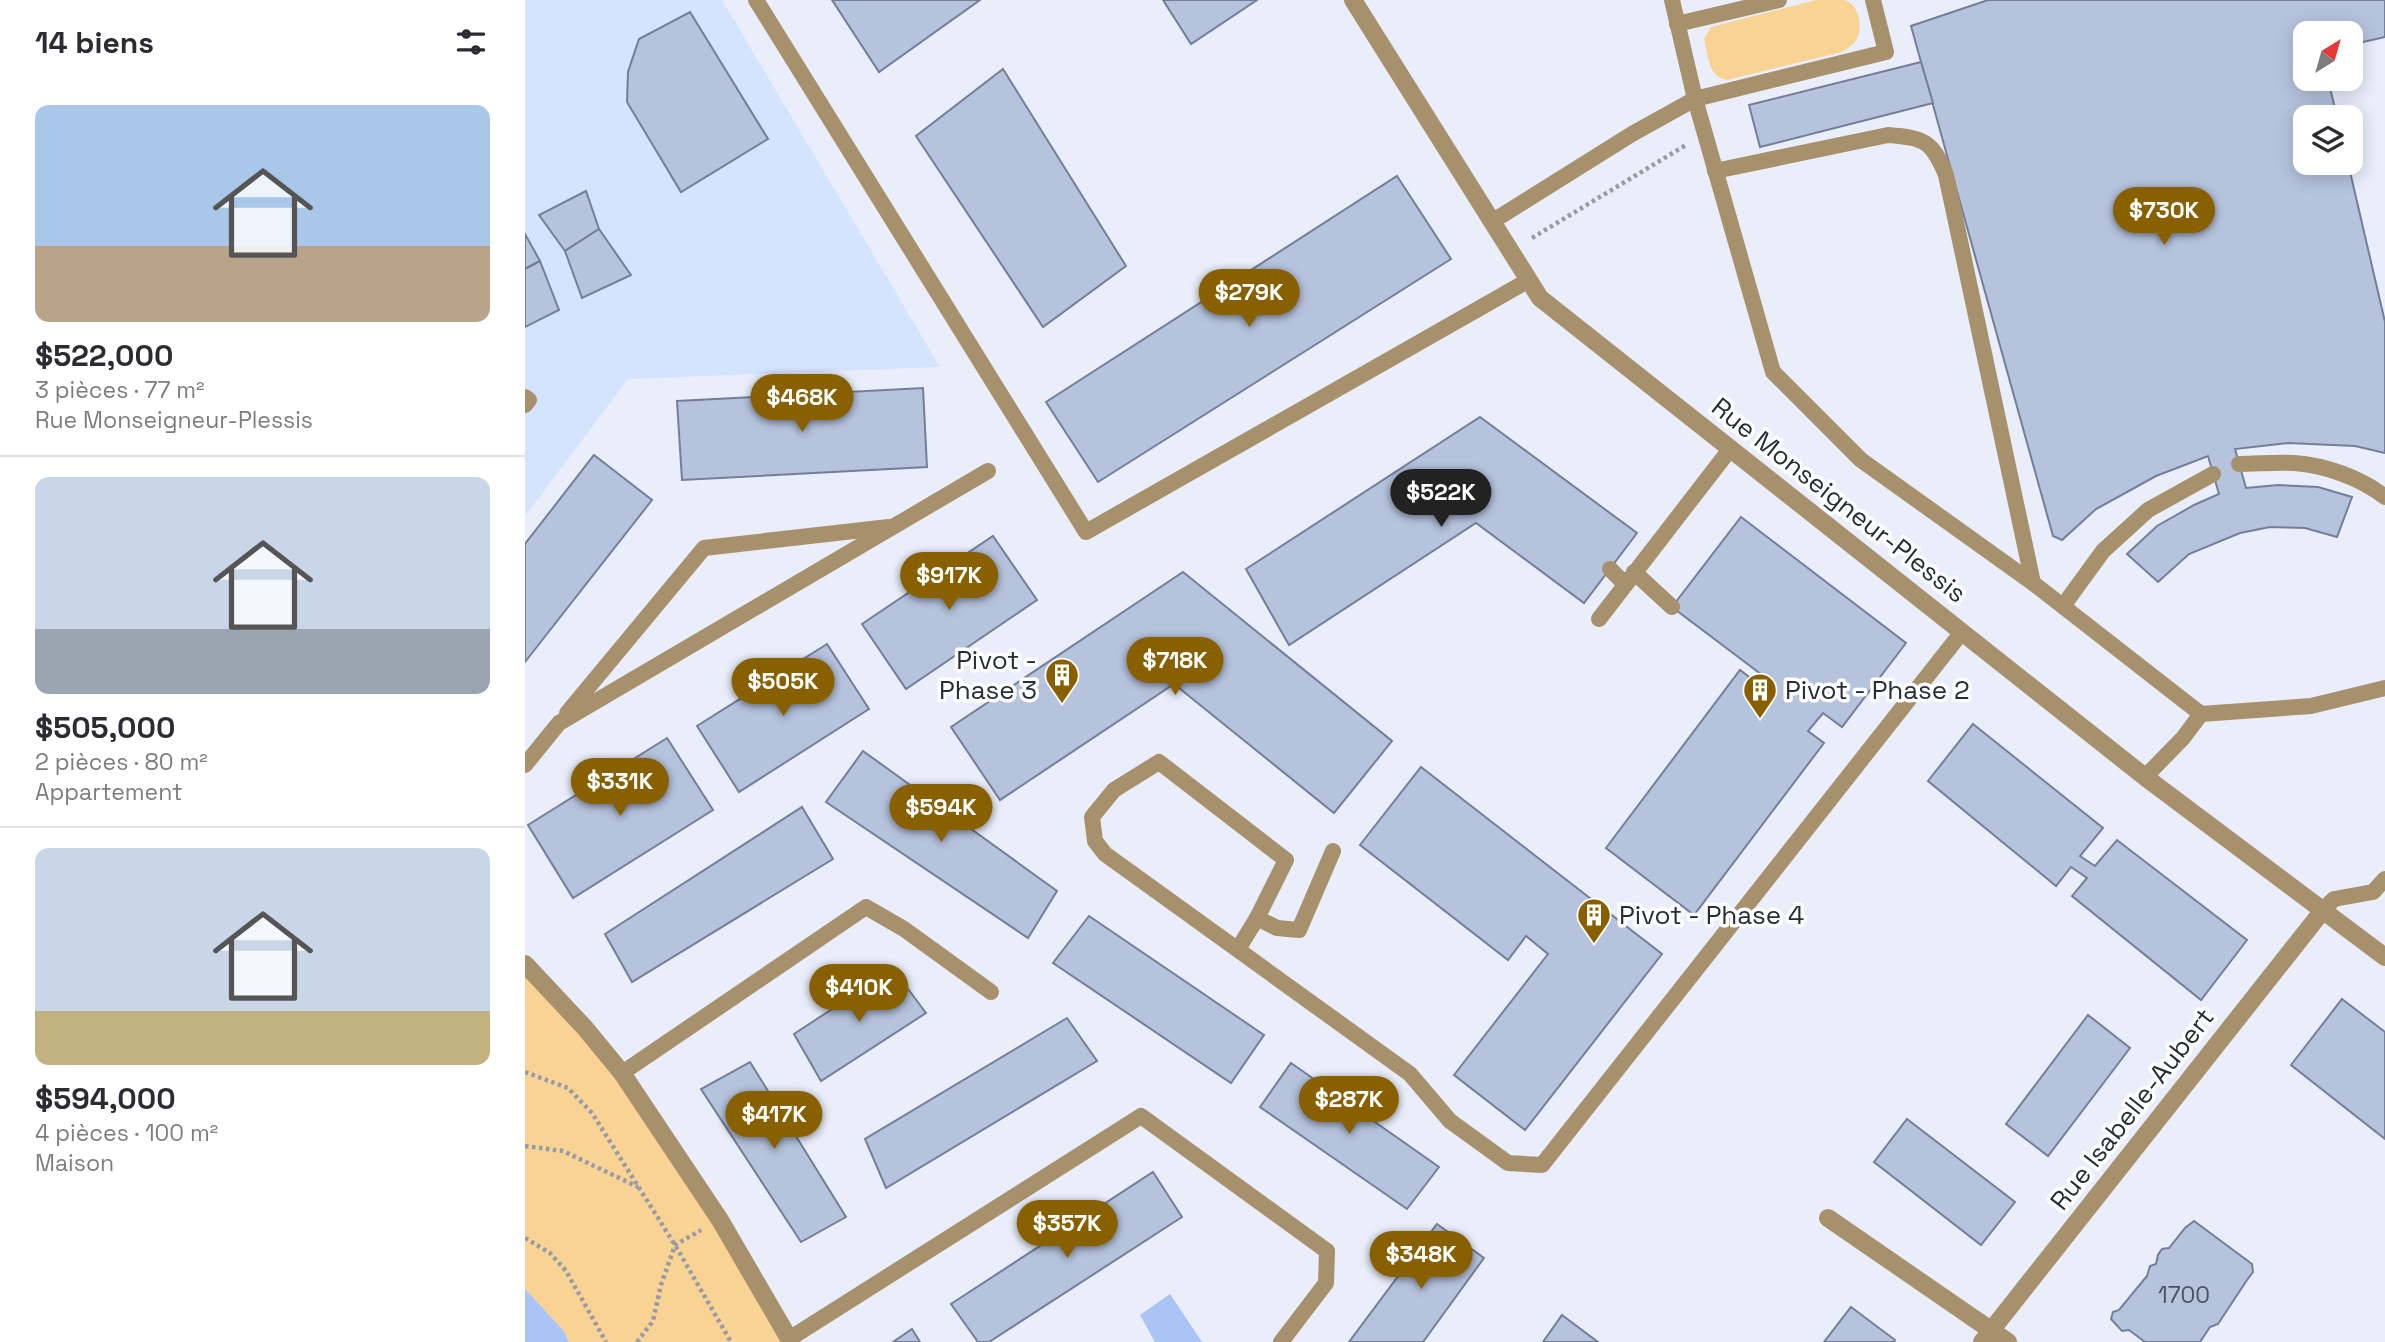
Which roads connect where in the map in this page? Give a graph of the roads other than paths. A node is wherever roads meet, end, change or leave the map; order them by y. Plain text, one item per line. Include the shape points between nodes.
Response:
1 (756, 0) edge
2 (1353, 0) edge
3 (1672, 0) edge
4 (1779, 0) edge
5 (1873, 0) edge
6 (1677, 24) junction
7 (1695, 99) junction
8 (1715, 172) junction
9 (1493, 221) junction
10 (1529, 279) junction
11 (525, 397) edge
12 (525, 405) edge
13 (1731, 448) junction
14 (2239, 464) dead end
15 (988, 471) dead end
16 (2213, 474) dead end
17 (2385, 497) edge
18 (894, 526) junction
19 (1610, 569) dead end
20 (1630, 578) junction
21 (2033, 583) junction
22 (2063, 606) junction
23 (1672, 607) dead end
24 (1599, 619) dead end
25 (1962, 632) junction
26 (2385, 688) edge
27 (2201, 714) junction
28 (559, 723) junction
29 (525, 765) edge
30 (2145, 777) junction
31 (1333, 851) dead end
32 (2385, 879) edge
33 (2324, 909) junction
34 (1257, 918) junction
35 (1238, 949) junction
36 (2385, 957) edge
37 (525, 964) edge
38 (991, 992) dead end
39 (622, 1073) junction
40 (1828, 1218) dead end
41 (1986, 1337) edge
42 (790, 1340) edge
43 (1281, 1342) edge
44 (2008, 1342) edge

1 - 10 lane via 1086,532
2 - 9 street, Rue Monseigneur-Plessis
3 - 6 lane
4 - 6 lane
5 - 7 lane via 1887,51
6 - 7 lane
7 - 8 lane
7 - 9 lane
8 - 21 lane via 1773,372 1861,460
8 - 21 lane via 1888,135 1914,137 1936,151 1946,175
9 - 10 street, Rue Monseigneur-Plessis
10 - 13 street, Rue Monseigneur-Plessis via 1539,298 1563,319
11 - 12 lane via 530,400
13 - 20 lane
13 - 25 street, Rue Monseigneur-Plessis
14 - 17 lane via 2295,463 2340,473
15 - 18 lane
16 - 22 lane via 2148,510 2102,551
18 - 28 lane
18 - 28 lane via 704,548
19 - 20 lane
20 - 23 lane
20 - 24 lane
21 - 22 lane
22 - 27 lane
25 - 30 street, Rue Monseigneur-Plessis
25 - 35 lane via 1542,1165 1508,1163 1498,1156 1450,1121 1410,1074
26 - 27 lane via 2311,705
27 - 30 lane
28 - 29 lane
30 - 33 street, Rue Monseigneur-Plessis
31 - 34 lane via 1299,930 1277,928
32 - 33 lane via 2373,892 2334,899
33 - 36 street, Rue Monseigneur-Plessis
33 - 41 street, Rue Isabelle-Aubert
34 - 35 lane
34 - 35 lane via 1286,860 1159,762 1114,790 1092,817 1095,841 1105,854
37 - 39 street
38 - 39 lane via 866,907
39 - 42 street via 720,1220
40 - 41 street
41 - 44 street
42 - 43 lane via 1141,1116 1327,1251 1325,1283

